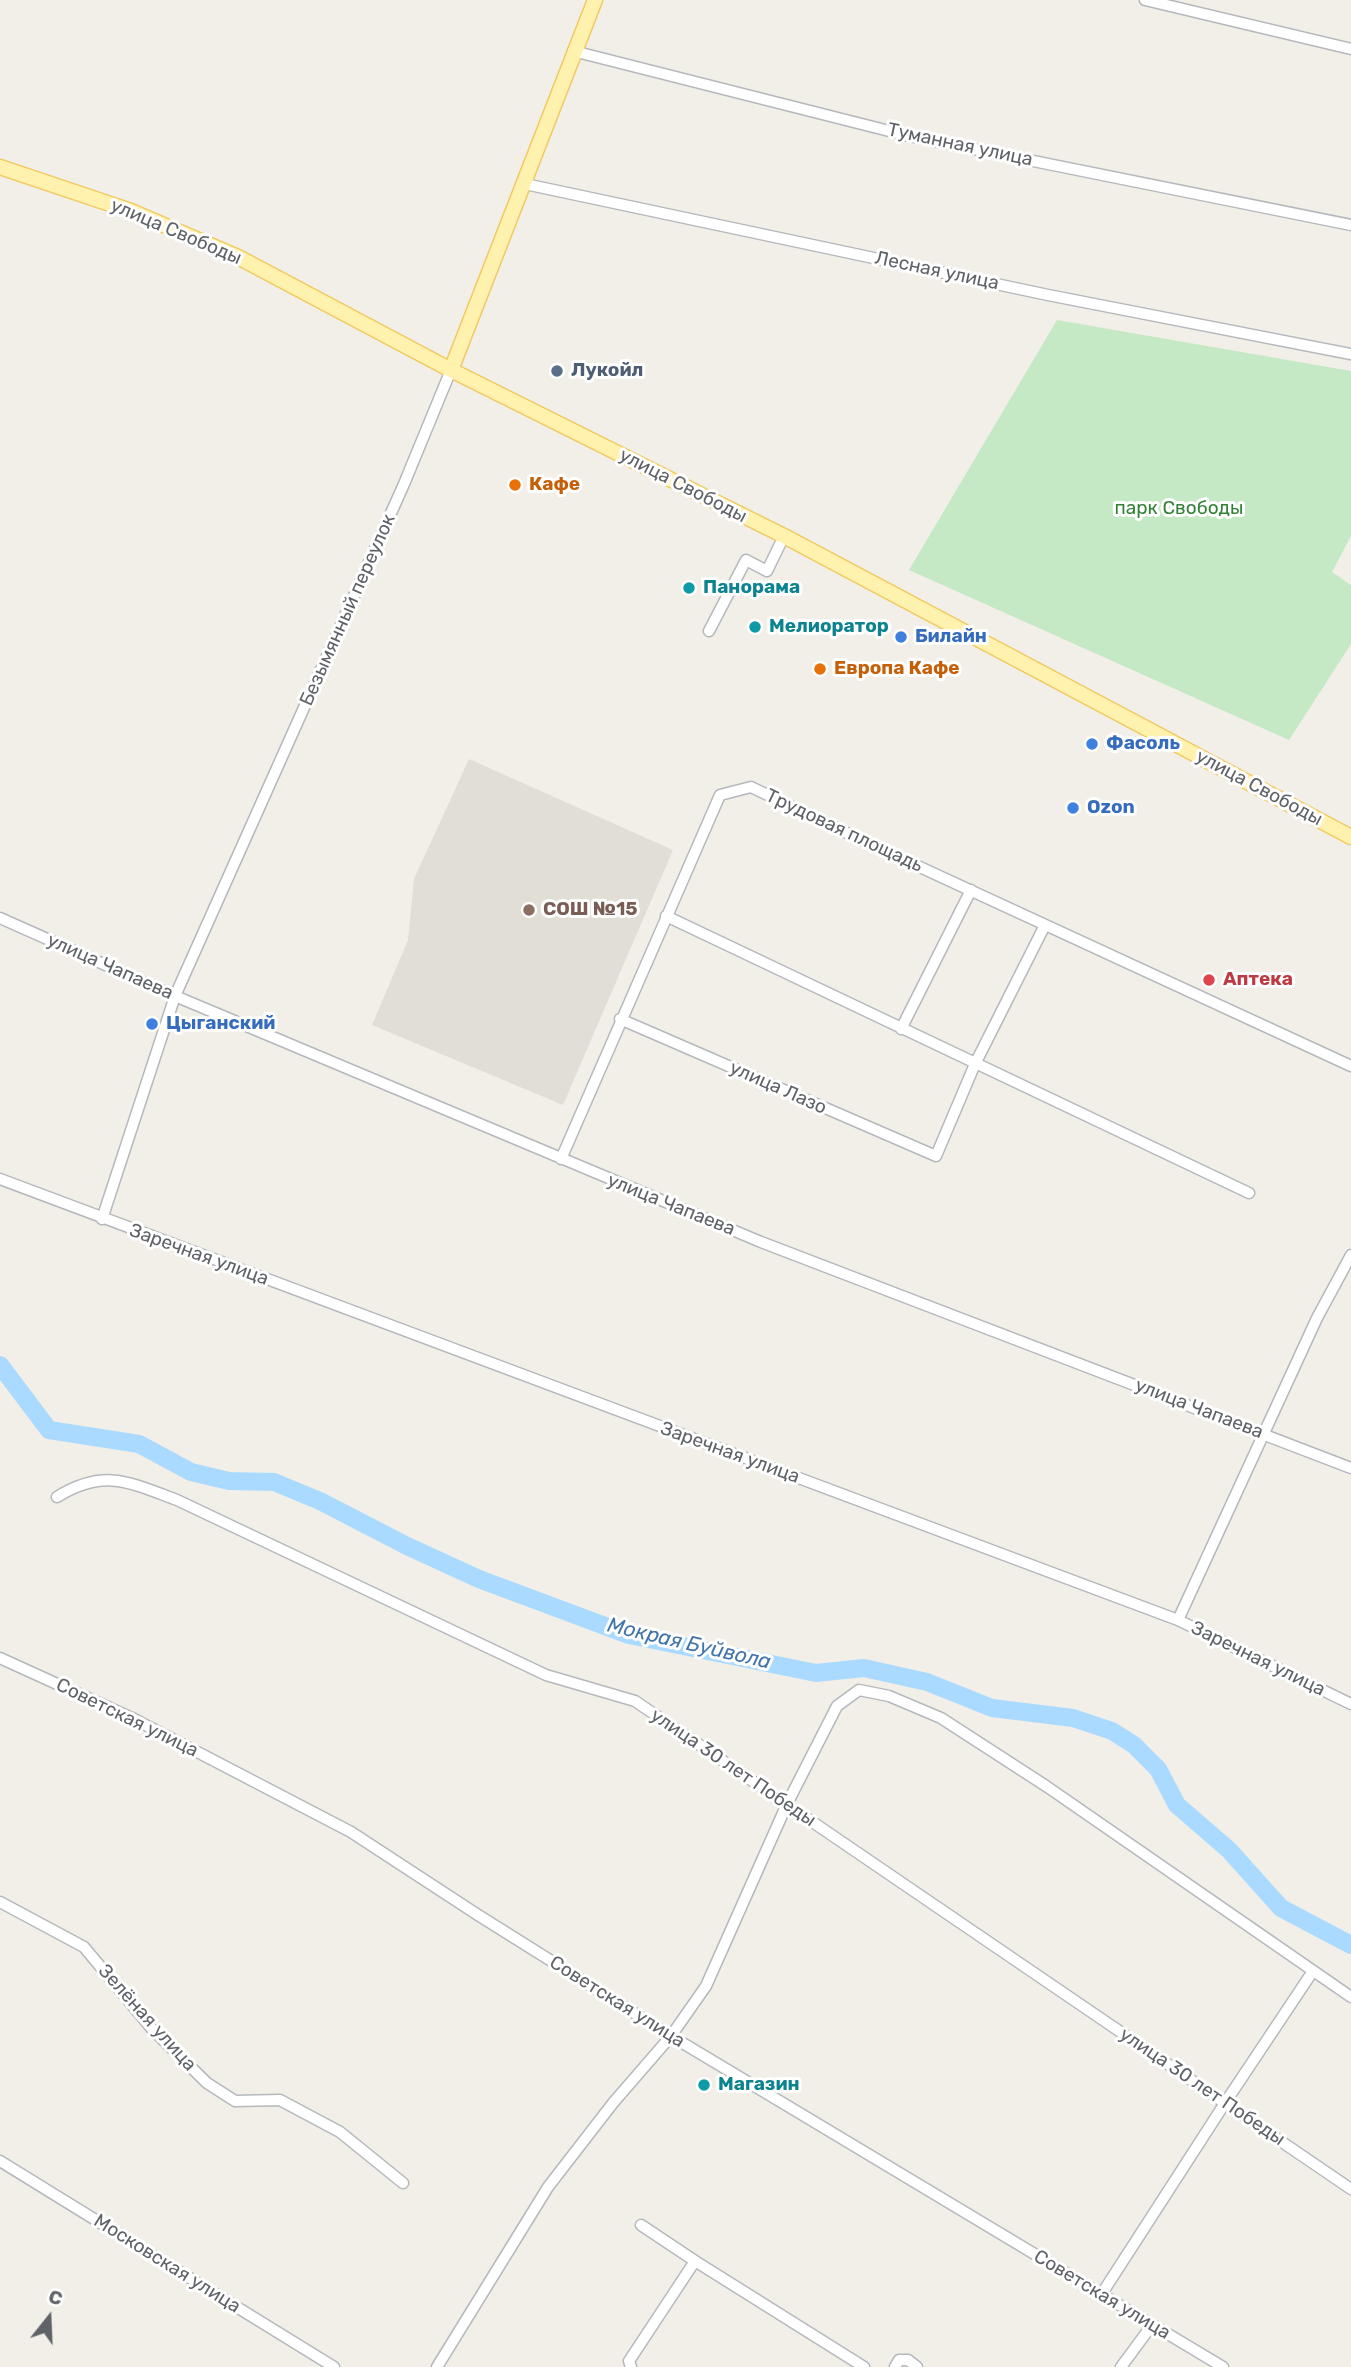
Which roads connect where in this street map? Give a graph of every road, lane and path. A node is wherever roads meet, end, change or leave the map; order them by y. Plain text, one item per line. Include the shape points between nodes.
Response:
1 (595, 0) edge
2 (1146, 0) edge
3 (1351, 49) edge
4 (573, 51) junction
5 (0, 167) edge
6 (525, 184) junction
7 (1351, 225) edge
8 (1351, 354) edge
9 (451, 370) junction
10 (784, 536) junction
11 (709, 631) dead end
12 (1351, 837) edge
13 (971, 890) junction
14 (666, 916) junction
15 (0, 918) edge
16 (1045, 925) junction
17 (175, 996) junction
18 (620, 1019) junction
19 (901, 1029) junction
20 (975, 1064) junction
21 (1351, 1066) edge
22 (561, 1159) junction
23 (0, 1179) edge
24 (1249, 1192) dead end
25 (102, 1219) junction
26 (1351, 1255) edge
27 (1265, 1434) junction
28 (1351, 1468) edge
29 (57, 1497) dead end
30 (1178, 1620) junction
31 (0, 1658) edge
32 (1351, 1704) edge
33 (787, 1804) junction
34 (0, 1902) edge
35 (1313, 1970) junction
36 (1351, 1997) edge
37 (671, 2036) junction
38 (1225, 2102) junction
39 (0, 2161) edge
40 (403, 2183) dead end
41 (1351, 2189) edge
42 (641, 2225) dead end
43 (695, 2261) junction
44 (1101, 2295) junction
45 (1152, 2325) junction
46 (334, 2367) edge
47 (437, 2367) edge
48 (631, 2367) edge
49 (864, 2367) edge
50 (895, 2367) edge
51 (917, 2367) edge
52 (1121, 2367) edge
53 (1223, 2367) edge

1 - 4 main road, Безымянный переулок
2 - 3 street
4 - 6 main road, Безымянный переулок
4 - 7 street, Туманная улица via 909,136
5 - 9 main road, улица Свободы via 131,211 238,257
6 - 8 street, Лесная улица
6 - 9 main road, Безымянный переулок
9 - 10 main road, улица Свободы
9 - 17 street, Безымянный переулок
10 - 11 street via 767,571 746,560
10 - 12 main road, улица Свободы
13 - 14 street, Трудовая площадь via 751,787 720,795
13 - 16 street, Трудовая площадь
13 - 19 street
14 - 18 street, Трудовая площадь
14 - 19 street
15 - 17 street, улица Чапаева
16 - 20 street
16 - 21 street, Трудовая площадь
17 - 22 street, улица Чапаева
17 - 25 street, Безымянный переулок
18 - 20 street, улица Лазо via 936,1156
18 - 22 street, Трудовая площадь
19 - 20 street
20 - 24 street
22 - 27 street, улица Чапаева via 774,1247
23 - 25 street, Заречная улица
25 - 30 street, Заречная улица
26 - 27 street
27 - 28 street, улица Чапаева
27 - 30 street
29 - 33 street, улица 30 лет Победы via 78,1484 117,1479 177,1500 546,1675 635,1701
30 - 32 street, Заречная улица
31 - 37 street, Советская улица via 134,1720 351,1832
33 - 35 street via 837,1706 859,1690 889,1696 941,1718
33 - 37 street via 706,1986
33 - 38 street, улица 30 лет Победы
34 - 40 street, Зелёная улица via 84,1947 153,2030 207,2083 235,2101 280,2100 340,2132
35 - 36 street
35 - 38 street
37 - 44 street, Советская улица
37 - 47 street via 548,2187
38 - 41 street, улица 30 лет Победы
38 - 44 street
39 - 46 street, Московская улица
42 - 43 street
43 - 48 street via 629,2361
43 - 49 street
44 - 45 street, Советская улица
45 - 52 street
45 - 53 street, Советская улица
50 - 51 street via 899,2360

